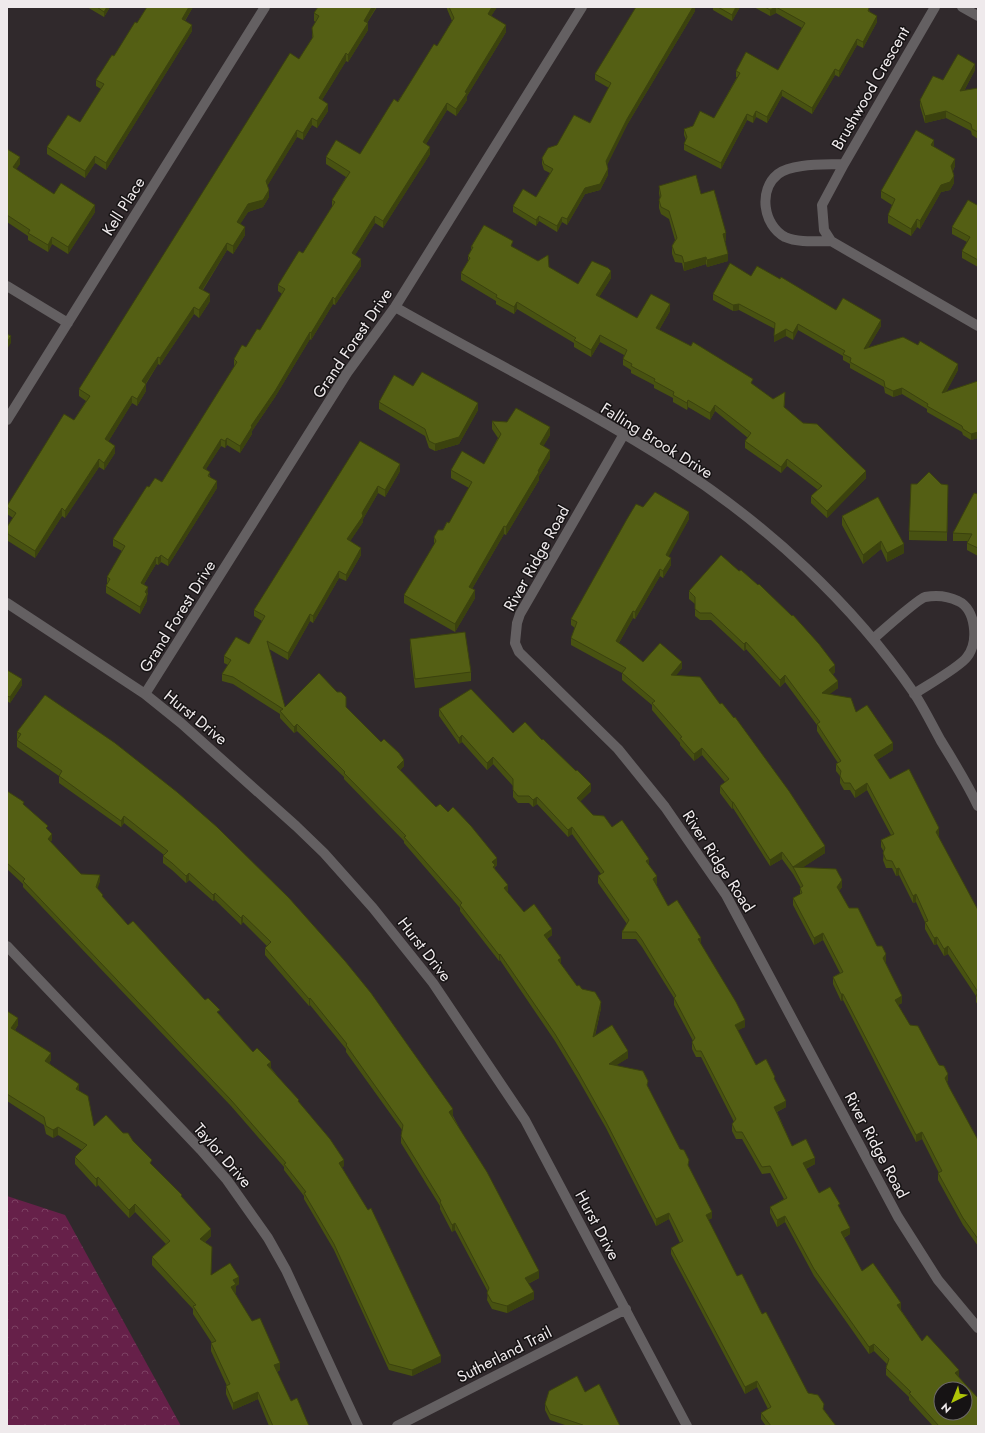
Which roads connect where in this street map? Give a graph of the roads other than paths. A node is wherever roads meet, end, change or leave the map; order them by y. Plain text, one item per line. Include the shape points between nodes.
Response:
1 (582, 7) edge
2 (935, 7) edge
3 (962, 7) edge
4 (262, 8) edge
5 (978, 16) edge
6 (844, 164) junction
7 (831, 241) junction
8 (7, 286) edge
9 (395, 307) junction
10 (68, 323) junction
11 (978, 326) edge
12 (7, 420) edge
13 (624, 434) junction
14 (7, 603) edge
15 (873, 639) junction
16 (145, 694) junction
17 (914, 694) junction
18 (978, 806) edge
19 (7, 946) edge
20 (626, 1309) junction
21 (978, 1328) edge
22 (358, 1426) edge
23 (397, 1426) edge
24 (687, 1426) edge

1 - 9 street, Grand Forest Drive
2 - 6 street, Brushwood Crescent
3 - 5 street
4 - 10 street, Kell Place
6 - 7 street, Brushwood Crescent via 822,206 824,230
6 - 7 street, Brushwood Crescent via 802,166 784,171 770,184 764,201 772,225 786,237 797,240
7 - 11 street, Brushwood Crescent
8 - 10 street
9 - 13 street, Falling Brook Drive
9 - 16 street, Grand Forest Drive via 347,372
10 - 12 street, Kell Place
13 - 15 street, Falling Brook Drive via 677,467 770,536 829,592
13 - 21 street, River Ridge Road via 520,614 515,643 526,660 618,749 690,840 726,895 762,960 881,1189 938,1280
14 - 16 street, Hurst Drive
15 - 17 street, Falling Brook Drive
15 - 17 street via 923,597 943,596 959,601 970,615 975,631 974,648 966,659
16 - 20 street, Hurst Drive via 216,752 324,853 373,908 433,983 525,1120
17 - 18 street, Falling Brook Drive
19 - 22 street, Taylor Drive via 201,1150 252,1213 286,1270
20 - 23 street, Sutherland Trail
20 - 24 street, Hurst Drive

